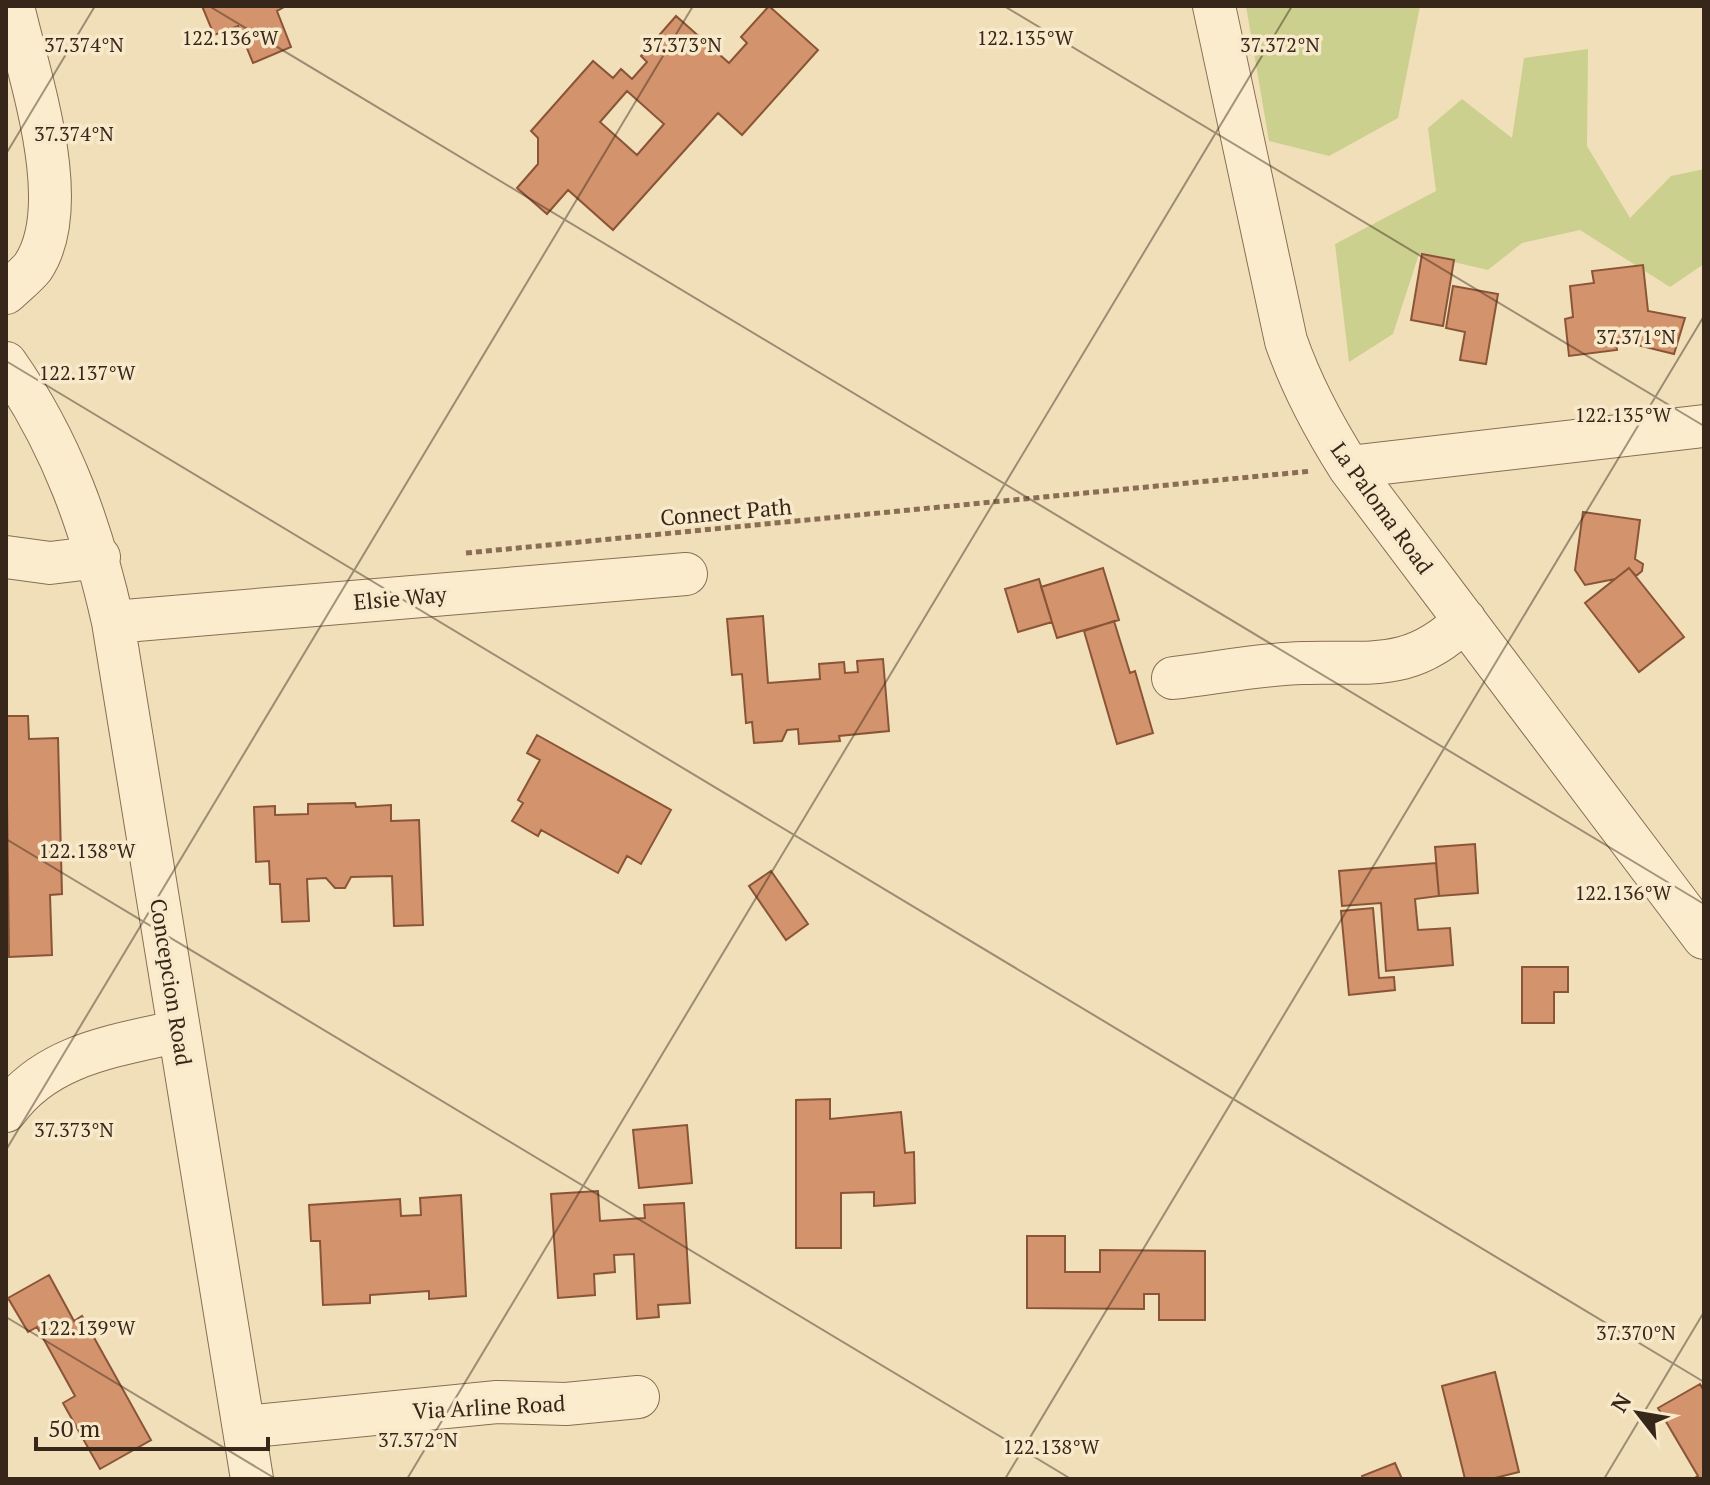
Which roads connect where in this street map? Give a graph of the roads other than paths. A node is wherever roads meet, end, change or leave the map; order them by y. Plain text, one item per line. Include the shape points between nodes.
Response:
1 (13, 6) edge
2 (1214, 6) edge
3 (6, 293) edge
4 (6, 363) edge
5 (1704, 426) edge
6 (1349, 467) junction
7 (6, 557) edge
8 (99, 557) junction
9 (686, 574) dead end
10 (1465, 620) junction
11 (113, 622) junction
12 (1173, 678) dead end
13 (1704, 938) edge
14 (179, 1031) junction
15 (6, 1111) edge
16 (638, 1397) dead end
17 (244, 1427) junction
18 (252, 1479) edge

1 - 3 street via 47,161 50,200 45,239 33,267
2 - 6 street, La Paloma Road via 1286,341 1302,386
4 - 8 street, Concepcion Road via 63,459
5 - 6 street
6 - 10 street, La Paloma Road
7 - 8 street via 50,563
8 - 11 street, Concepcion Road
9 - 11 street, Elsie Way
10 - 12 street via 1420,654 1363,666 1302,663
10 - 13 street, La Paloma Road
11 - 14 street, Concepcion Road
14 - 15 street via 79,1055 48,1071
14 - 17 street, Concepcion Road
16 - 17 street, Via Arline Road via 566,1404 483,1403
17 - 18 street, Concepcion Road

